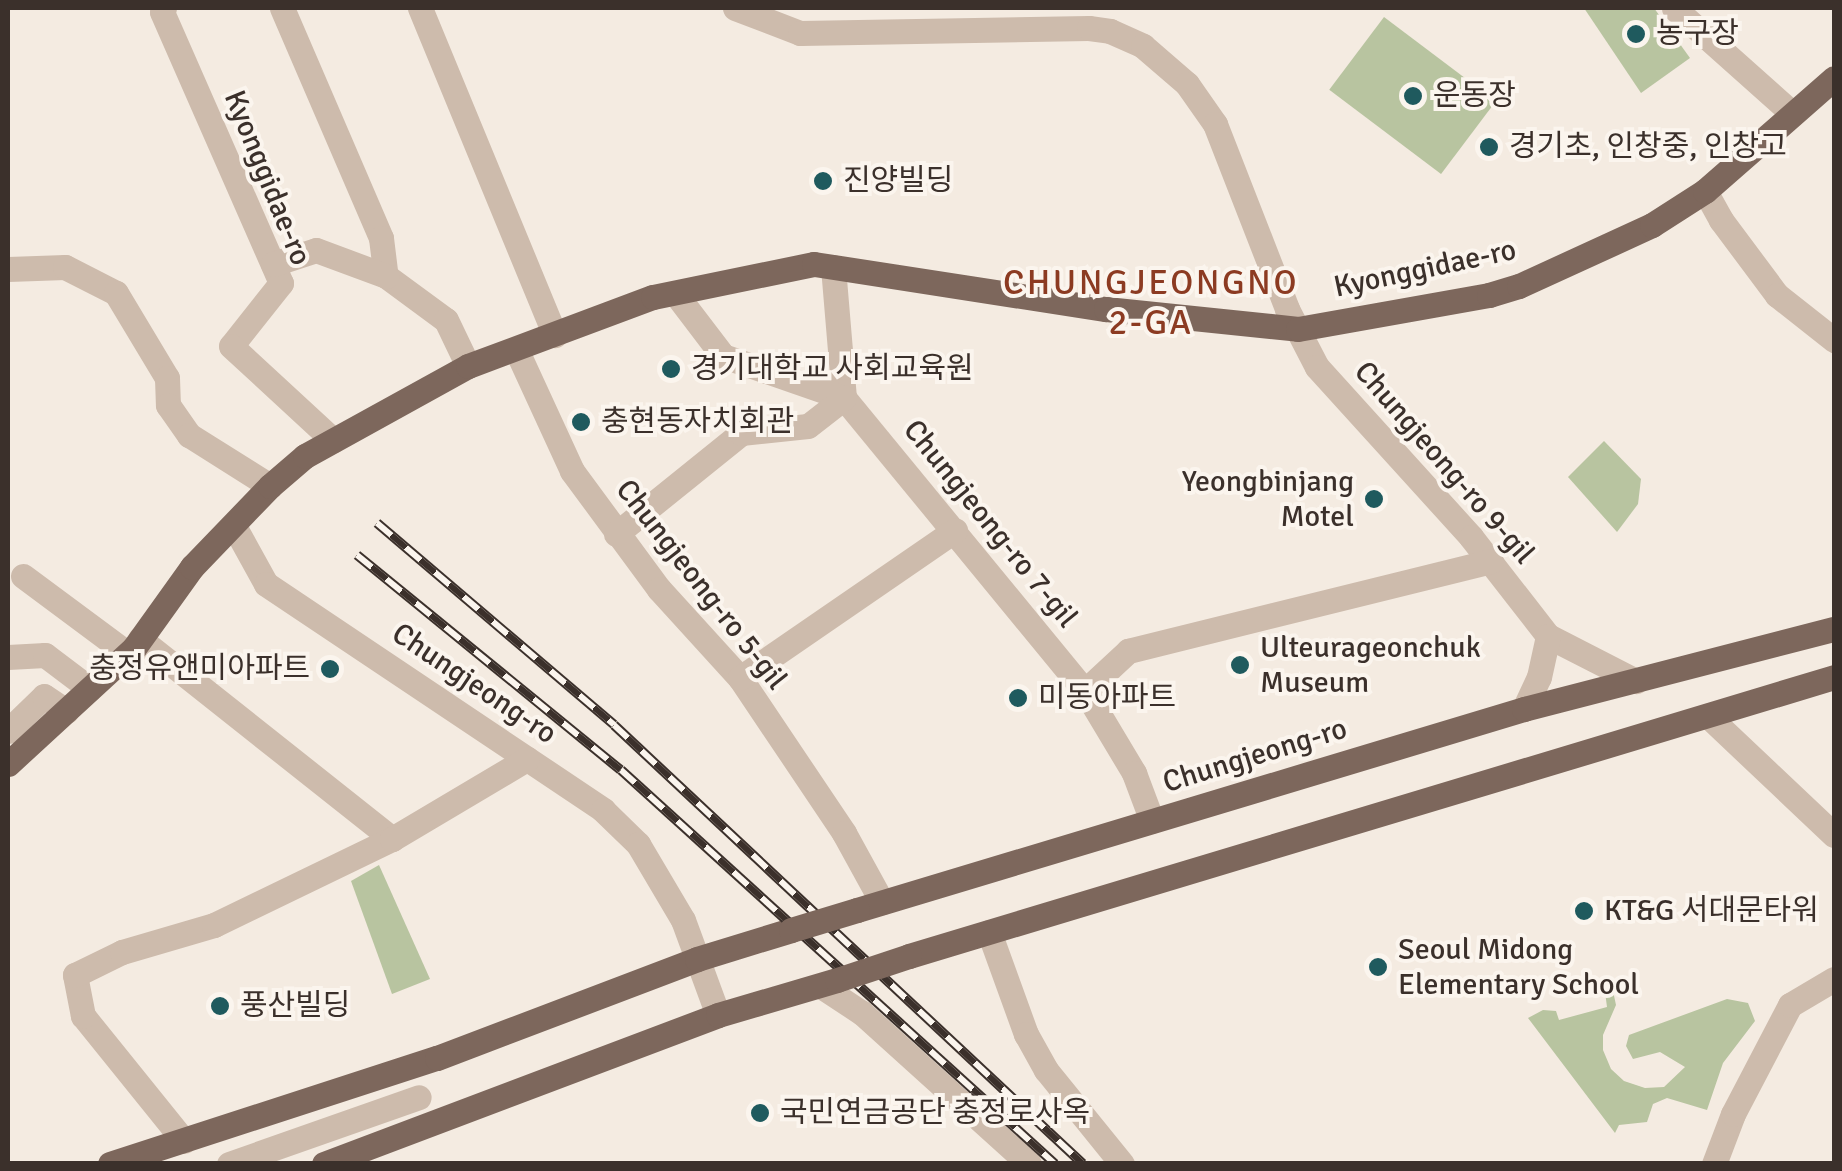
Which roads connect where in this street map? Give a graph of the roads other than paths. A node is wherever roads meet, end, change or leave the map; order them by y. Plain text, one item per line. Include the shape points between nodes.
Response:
1 (164, 8) edge
2 (282, 8) edge
3 (420, 8) edge
4 (735, 8) edge
5 (1674, 8) edge
6 (1834, 78) edge
7 (1793, 114) junction
8 (1705, 190) junction
9 (273, 264) junction
10 (833, 267) junction
11 (8, 269) edge
12 (386, 276) junction
13 (674, 293) junction
14 (1298, 329) junction
15 (555, 335) junction
16 (1834, 340) edge
17 (516, 349) junction
18 (468, 366) junction
19 (844, 398) junction
20 (333, 440) junction
21 (270, 486) junction
22 (234, 526) junction
23 (956, 530) junction
24 (616, 534) junction
25 (1491, 561) junction
26 (22, 576) dead end
27 (1834, 629) edge
28 (1548, 636) junction
29 (134, 646) junction
30 (8, 656) edge
31 (1834, 677) edge
32 (740, 678) junction
33 (1636, 681) junction
34 (90, 689) junction
35 (1085, 690) junction
36 (1524, 708) junction
37 (66, 710) junction
38 (1708, 716) junction
39 (8, 731) edge
40 (527, 759) junction
41 (8, 764) edge
42 (1152, 821) junction
43 (1834, 835) edge
44 (392, 839) junction
45 (882, 902) junction
46 (989, 932) junction
47 (697, 959) junction
48 (1834, 979) edge
49 (829, 983) junction
50 (718, 1015) junction
51 (184, 1141) junction
52 (110, 1164) edge
53 (230, 1164) edge
54 (270, 1164) edge
55 (324, 1164) edge
56 (1030, 1164) edge
57 (1122, 1164) edge
58 (1714, 1164) edge

1 - 9 street, Kyonggidae-ro
2 - 12 street via 381,238
3 - 15 street
4 - 14 street, Chungjeong-ro 9-gil via 772,25 823,35 1089,28 1127,37 1187,84 1215,124
5 - 7 street
6 - 7 main road, Kyonggidae-ro
7 - 8 main road, Kyonggidae-ro
8 - 14 main road, Kyonggidae-ro via 1652,224 1519,286
8 - 16 street via 1777,294
9 - 12 street via 316,250
9 - 20 street, Kyonggidae-ro via 281,283 231,346
10 - 13 main road, Kyonggidae-ro via 814,264
10 - 14 main road, Kyonggidae-ro via 1106,310
10 - 19 street
11 - 21 street via 65,267 116,293 168,378 168,405 190,435
12 - 18 street via 446,320
13 - 15 main road, Kyonggidae-ro
13 - 19 street via 723,356
14 - 25 street, Chungjeong-ro 9-gil via 1317,366
15 - 17 main road, Kyonggidae-ro
17 - 18 main road, Kyonggidae-ro
17 - 24 street, Chungjeong-ro 5-gil via 572,471
18 - 20 main road, Kyonggidae-ro
19 - 23 street, Chungjeong-ro 7-gil
19 - 24 street via 808,426 741,433
20 - 21 main road, Kyonggidae-ro
21 - 22 main road, Kyonggidae-ro
22 - 29 main road, Kyonggidae-ro via 192,567
22 - 40 street, Chungjeong-ro via 266,584
23 - 32 street
23 - 35 street, Chungjeong-ro 7-gil
24 - 32 street, Chungjeong-ro 5-gil
25 - 28 street, Chungjeong-ro 9-gil
25 - 35 street via 1128,651
26 - 29 street
27 - 33 main road, Chungjeong-ro
28 - 33 street
28 - 36 street
29 - 34 main road, Kyonggidae-ro
29 - 44 street
30 - 34 street via 45,655
31 - 38 main road
32 - 45 street, Chungjeong-ro 5-gil via 844,832
33 - 36 main road, Chungjeong-ro
34 - 37 main road, Kyonggidae-ro
35 - 42 street, Chungjeong-ro 7-gil via 1134,774
36 - 42 main road, Chungjeong-ro
37 - 39 street via 44,696
37 - 41 main road, Kyonggidae-ro
38 - 43 street
38 - 46 main road
40 - 44 street
40 - 47 street, Chungjeong-ro via 603,810 638,844 683,920
42 - 45 main road, Chungjeong-ro
44 - 51 street via 214,926 122,952 75,975 83,1016
45 - 47 main road, Chungjeong-ro, bridge
46 - 49 main road, bridge
46 - 57 street via 1046,1070
47 - 50 street, Chungjeong-ro
47 - 51 main road, Chungjeong-ro via 436,1058
48 - 58 street via 1790,1005
49 - 50 main road
49 - 56 street
50 - 55 main road
51 - 52 main road, Chungjeong-ro
53 - 54 street via 421,1098 354,1136

